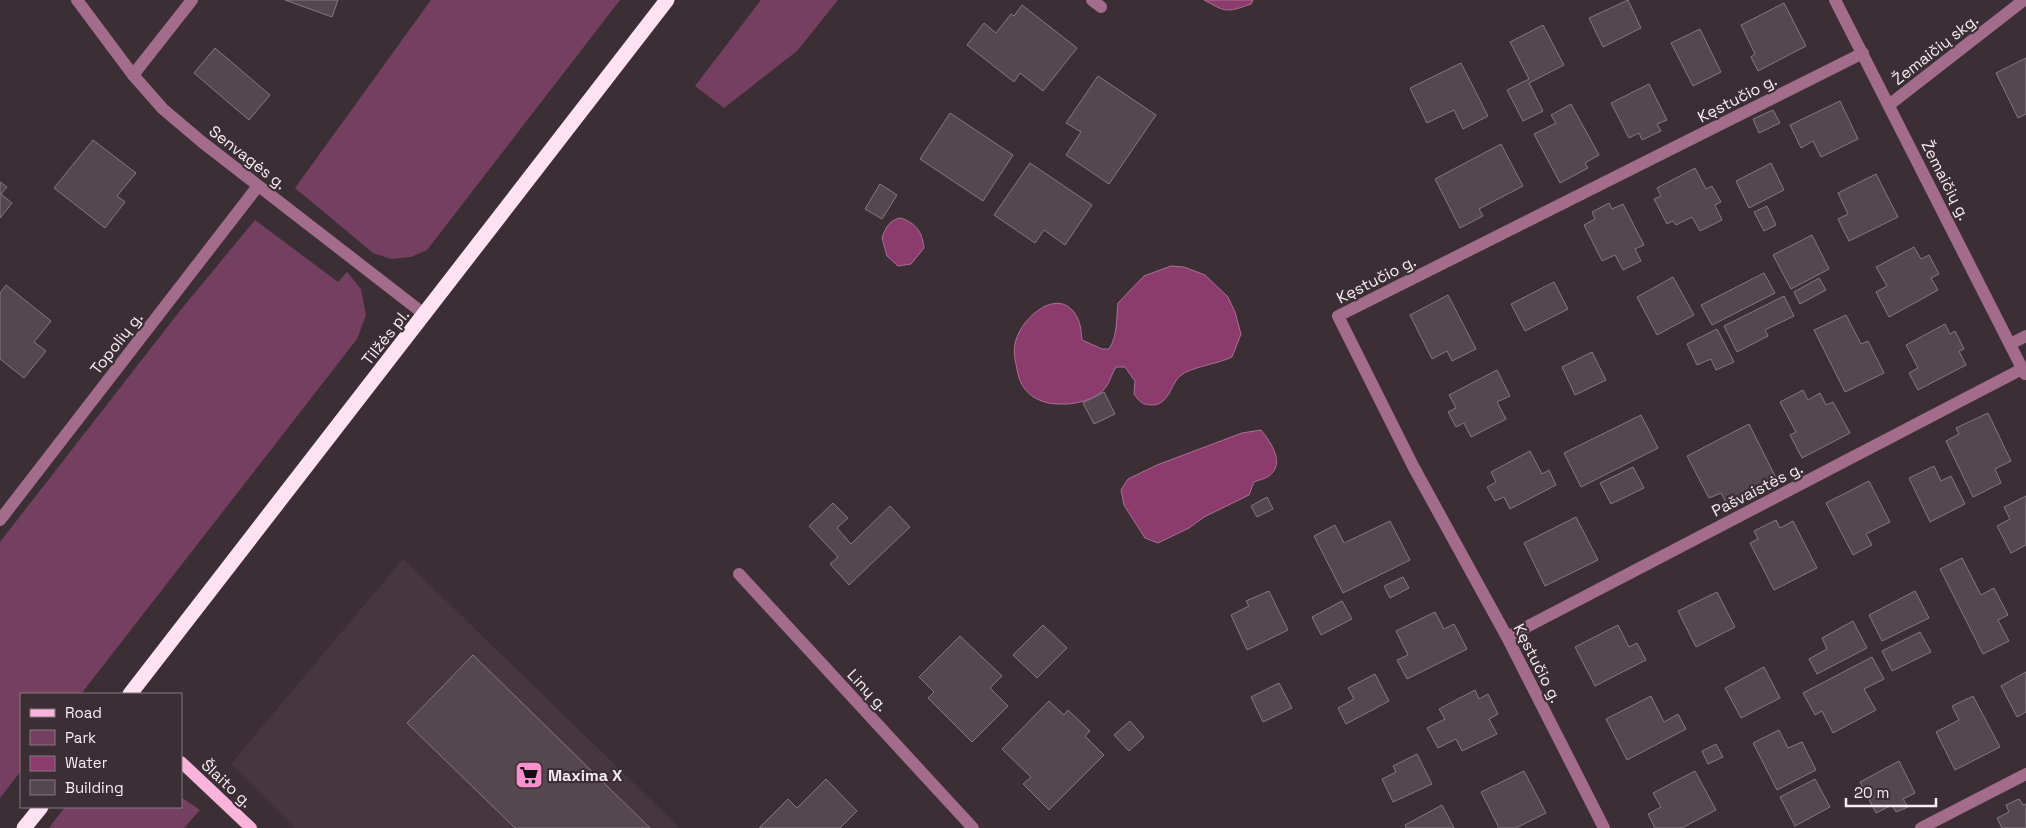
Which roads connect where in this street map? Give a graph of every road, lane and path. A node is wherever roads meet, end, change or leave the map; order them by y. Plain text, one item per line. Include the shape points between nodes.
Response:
1 (77, 0) edge
2 (192, 0) edge
3 (667, 0) edge
4 (1835, 0) edge
5 (2024, 0) edge
6 (1863, 54) junction
7 (133, 75) junction
8 (1889, 105) junction
9 (258, 186) junction
10 (424, 314) junction
11 (2026, 336) edge
12 (2010, 344) junction
13 (2024, 372) edge
14 (0, 520) edge
15 (739, 574) dead end
16 (1506, 637) junction
17 (131, 693) edge
18 (182, 763) edge
19 (2026, 774) edge
20 (41, 808) edge
21 (24, 828) edge
22 (251, 828) edge
23 (973, 828) edge
24 (1604, 828) edge
25 (1921, 828) edge

1 - 7 street, Senvagės g.
2 - 7 street
3 - 10 highway, Tilžės pl.
4 - 6 street, Žemaičių g.
5 - 8 street, Žemaičių skg.
6 - 8 street, Žemaičių g.
6 - 16 street, Kęstučio g. via 1338,316 1413,466
7 - 9 street, Senvagės g. via 163,109
8 - 12 street, Žemaičių g.
9 - 10 street, Senvagės g.
9 - 14 street, Topolių g.
10 - 17 highway, Tilžės pl.
11 - 12 street
12 - 13 street, Žemaičių g.
13 - 16 street, Pašvaistės g.
15 - 23 street, Linų g.
16 - 24 street, Kęstučio g.
18 - 22 main road, Šlaito g.
19 - 25 street
20 - 21 highway

